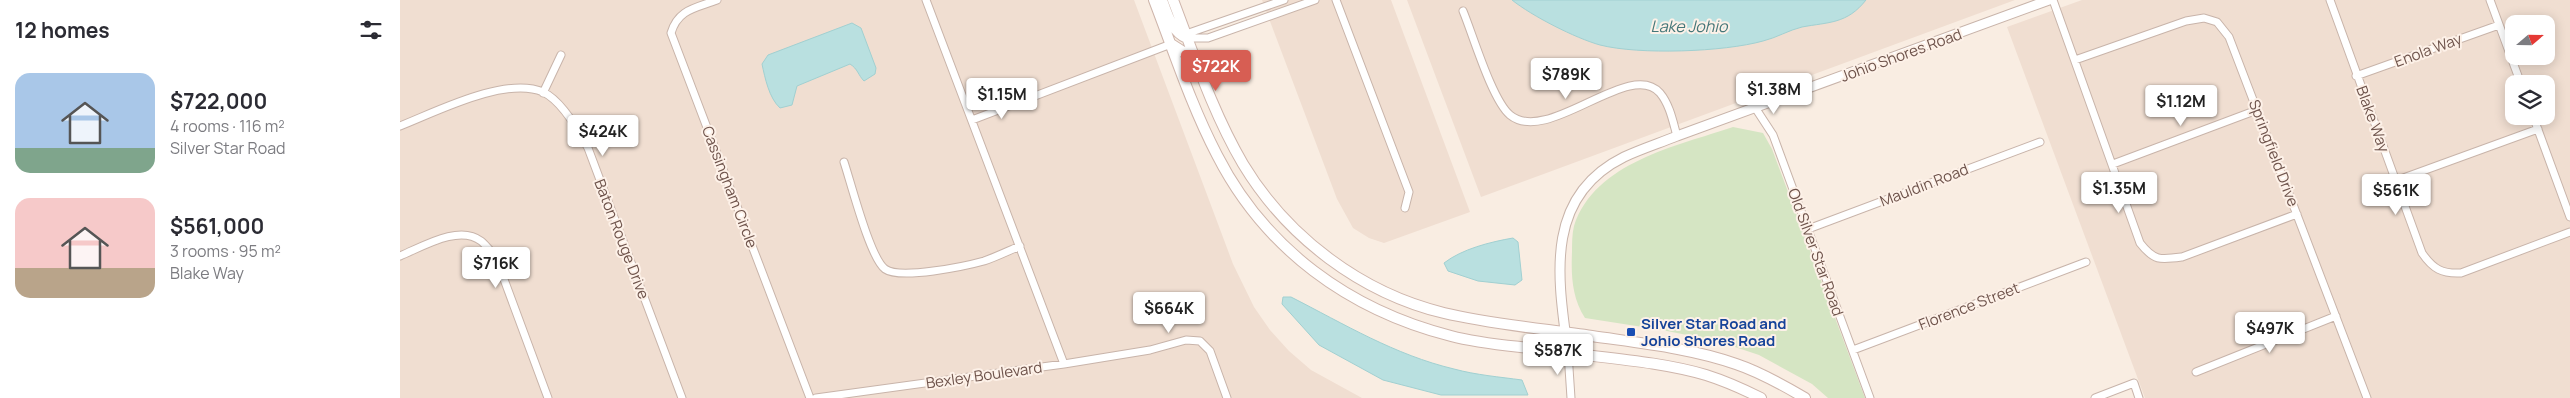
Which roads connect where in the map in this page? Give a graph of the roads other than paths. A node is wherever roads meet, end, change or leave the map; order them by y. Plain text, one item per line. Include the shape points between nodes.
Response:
1 (717, 0) edge
2 (926, 0) edge
3 (1154, 0) edge
4 (1162, 0) edge
5 (1173, 0) edge
6 (1284, 0) edge
7 (1315, 0) edge
8 (1336, 0) edge
9 (2051, 0) edge
10 (2330, 0) edge
11 (2490, 0) edge
12 (1259, 9) junction
13 (1463, 11) dead end
14 (1262, 19) junction
15 (2499, 25) junction
16 (1186, 36) junction
17 (1171, 44) junction
18 (561, 55) dead end
19 (2076, 60) junction
20 (2518, 75) edge
21 (2356, 76) junction
22 (543, 92) junction
23 (1756, 109) junction
24 (2257, 110) junction
25 (972, 120) junction
26 (2536, 125) edge
27 (400, 126) edge
28 (2538, 129) junction
29 (1677, 136) junction
30 (2040, 142) dead end
31 (844, 162) dead end
32 (2113, 164) junction
33 (1244, 165) junction
34 (2395, 181) junction
35 (1404, 208) dead end
36 (2297, 214) junction
37 (2570, 218) edge
38 (1808, 229) junction
39 (2570, 232) edge
40 (1020, 246) junction
41 (400, 256) edge
42 (2086, 262) dead end
43 (2336, 316) junction
44 (1565, 332) junction
45 (1852, 350) junction
46 (1568, 353) junction
47 (1064, 364) junction
48 (2196, 372) dead end
49 (548, 398) edge
50 (682, 398) edge
51 (810, 398) edge
52 (816, 398) edge
53 (1227, 398) edge
54 (1571, 398) edge
55 (1761, 398) edge
56 (1805, 398) edge
57 (1870, 398) edge
58 (2095, 398) edge
59 (2139, 398) edge
60 (2367, 398) edge

1 - 51 street, Cassingham Circle via 684,12 675,20 672,33
2 - 25 street
3 - 17 main road
4 - 16 main road via 1176,29 1180,35
5 - 16 main road
6 - 12 street
7 - 14 street
8 - 35 street via 1409,192
9 - 19 street
9 - 23 street, Johio Shores Road
10 - 21 street, Blake Way
11 - 15 street
12 - 14 street
12 - 16 street
13 - 29 street via 1497,98 1510,116 1527,122 1545,120 1630,86 1646,85 1660,92
14 - 16 street via 1208,38
15 - 20 street
15 - 21 street, Enola Way
16 - 33 main road via 1221,121
17 - 25 street
17 - 33 main road via 1189,59 1229,152
17 - 46 main road via 1217,156 1254,214 1291,254 1368,306 1411,324 1452,337
18 - 22 street
19 - 24 street, Springfield Drive via 2186,21 2204,18 2217,22 2229,37
19 - 32 street
21 - 34 street, Blake Way
22 - 27 street via 524,89 487,93
22 - 50 street, Baton Rouge Drive via 576,125 588,148
23 - 29 street, Johio Shores Road
23 - 38 street, Old Silver Star Road via 1773,135
24 - 32 street
24 - 36 street, Springfield Drive
25 - 40 street
26 - 28 street
28 - 34 street
28 - 37 street
29 - 44 street, Johio Shores Road via 1623,158 1596,176 1573,201 1562,230 1560,261
30 - 38 street, Mauldin Road
31 - 40 street via 875,256 886,270 901,274 957,267 984,261
32 - 36 street via 2140,243 2149,255 2162,260 2182,256
33 - 44 main road via 1284,219 1358,279 1397,298 1444,313
34 - 39 street, Blake Way via 2422,253 2431,267 2446,274 2461,273
36 - 43 street, Springfield Drive
38 - 45 street, Old Silver Star Road
40 - 47 street
41 - 49 street via 452,236 467,235 480,240 495,255
42 - 45 street, Florence Street
43 - 48 street
43 - 60 street, Springfield Drive
44 - 46 street, Johio Shores Road
44 - 56 main road via 1691,351 1771,378
45 - 57 street, Old Silver Star Road
46 - 54 street
46 - 55 main road via 1706,375
47 - 52 street, Bexley Boulevard
47 - 53 street, Bexley Boulevard via 1150,350 1186,340 1200,341 1210,351
58 - 59 street via 2134,383

